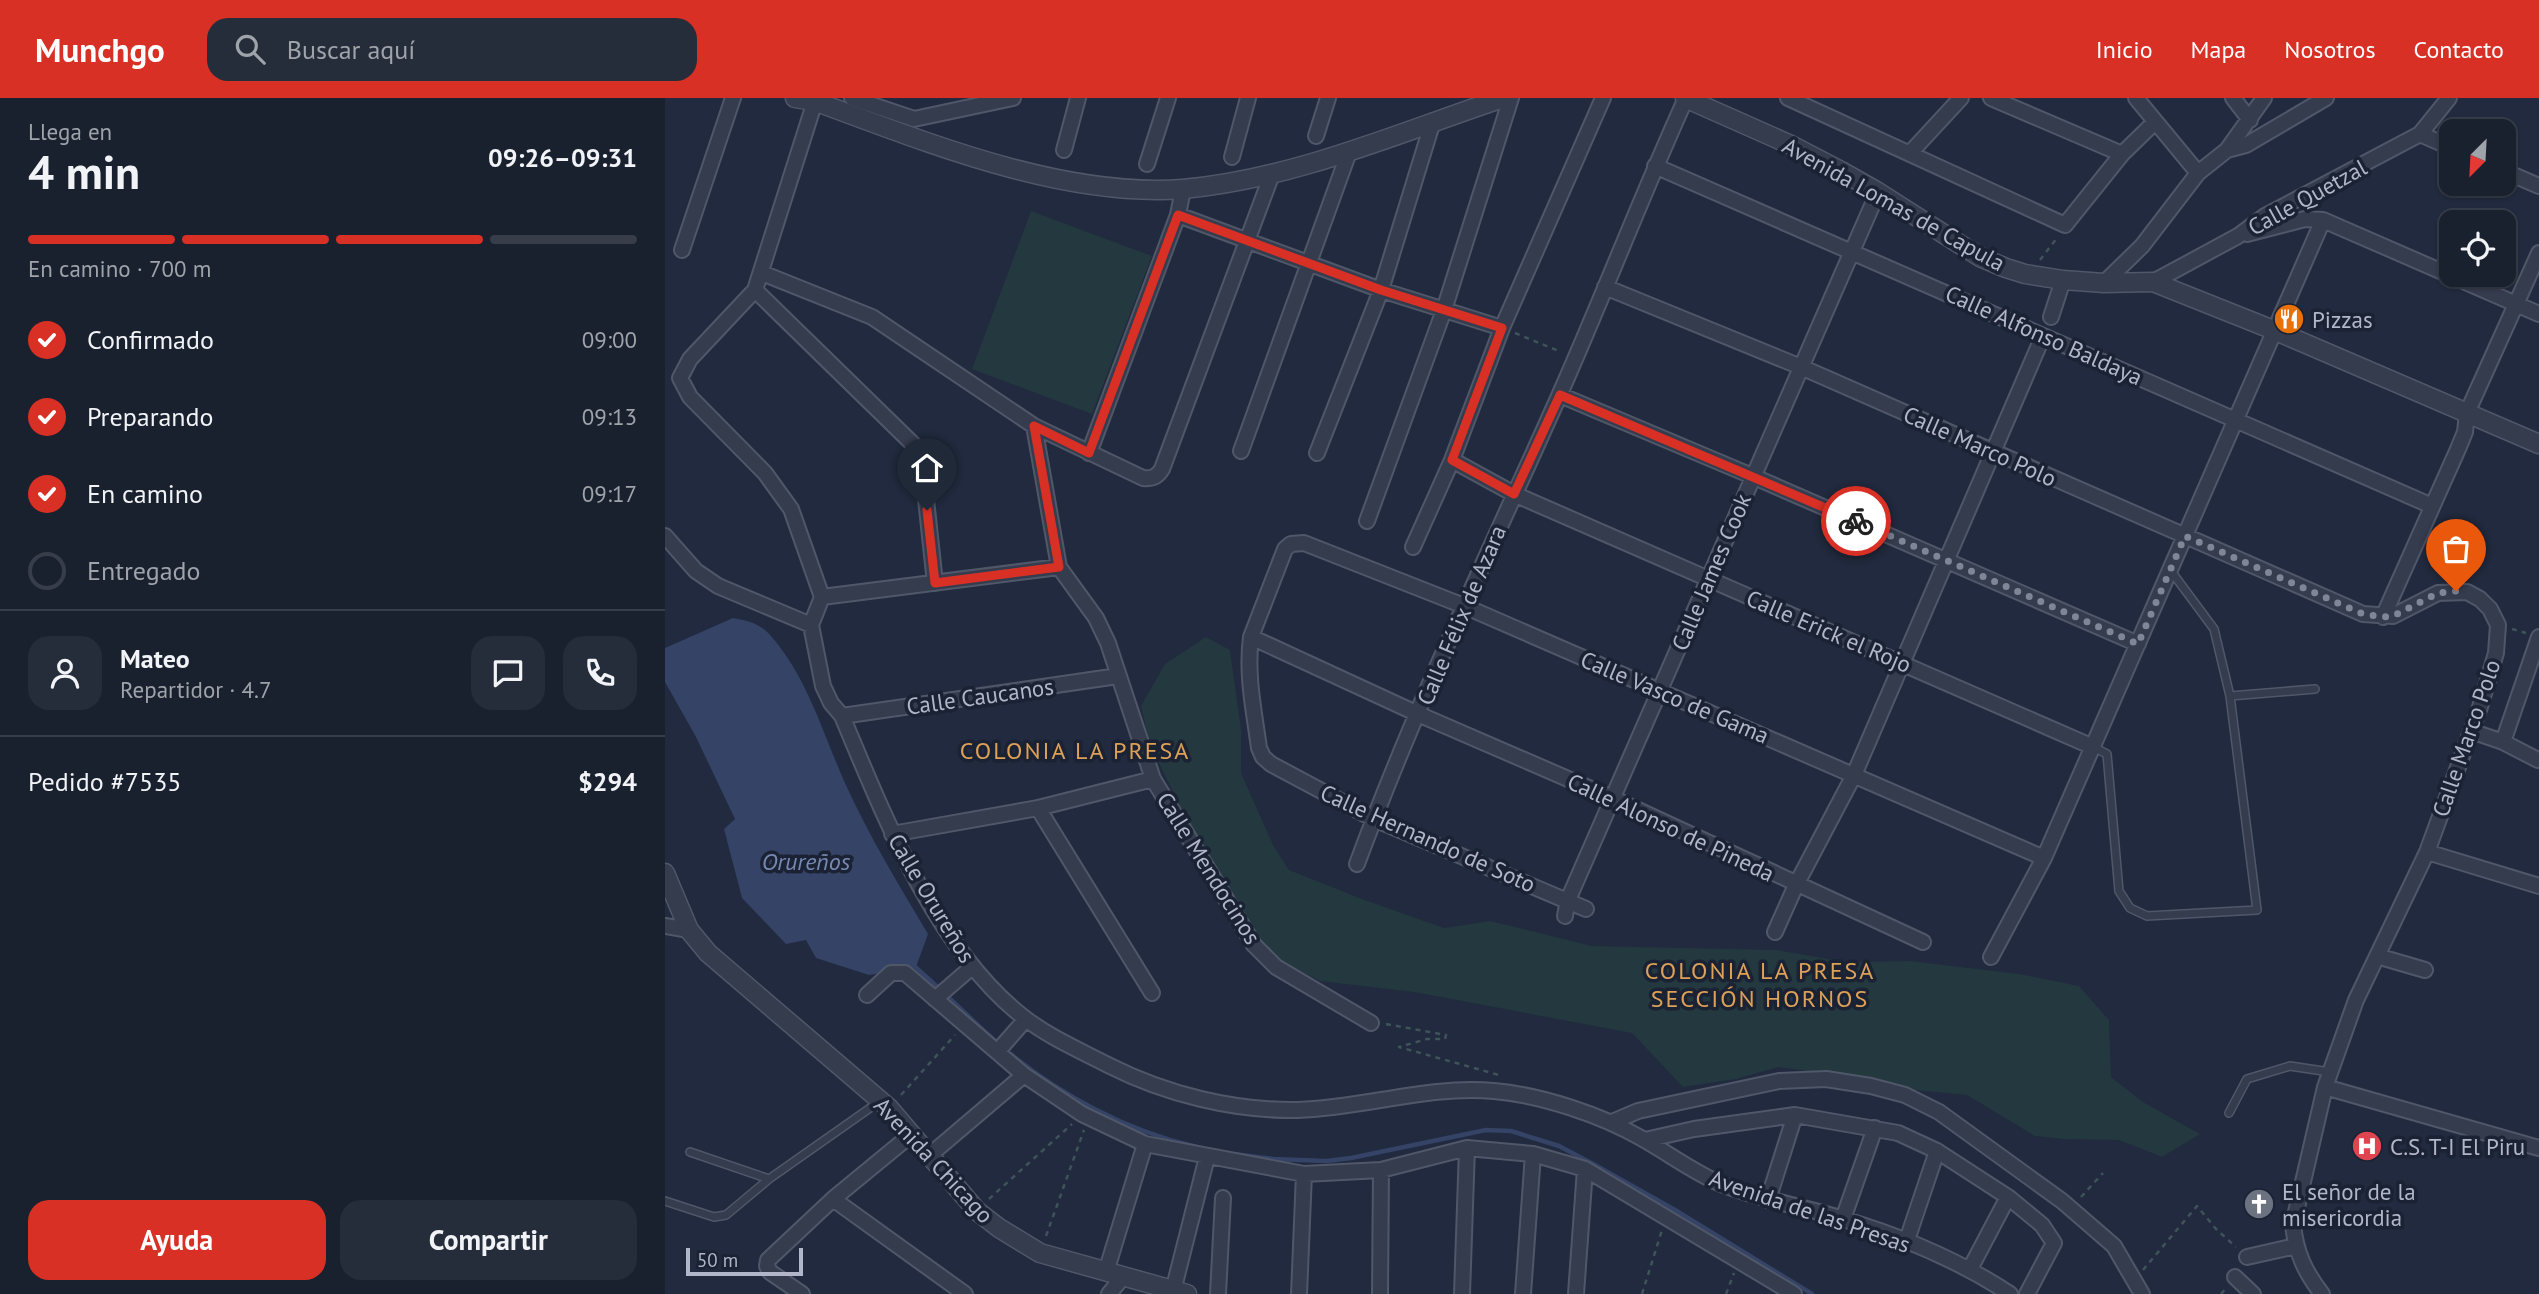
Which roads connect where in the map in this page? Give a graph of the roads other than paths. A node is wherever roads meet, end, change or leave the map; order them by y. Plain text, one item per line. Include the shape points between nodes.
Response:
1 (733, 98) edge
2 (795, 98) edge
3 (852, 98) edge
4 (1013, 98) edge
5 (1078, 98) edge
6 (1168, 98) edge
7 (1248, 98) edge
8 (1328, 98) edge
9 (1503, 98) edge
10 (1511, 98) edge
11 (1603, 98) edge
12 (1685, 98) edge
13 (1788, 98) edge
14 (1961, 98) edge
15 (1991, 98) edge
16 (2136, 98) edge
17 (2233, 98) edge
18 (2264, 98) edge
19 (2326, 98) edge
20 (2449, 98) edge
21 (815, 100) edge
22 (2250, 120) junction
23 (1433, 121) junction
24 (2155, 122) junction
25 (2420, 134) junction
26 (1317, 136) dead end
27 (2439, 142) edge
28 (1064, 150) dead end
29 (2227, 150) junction
30 (1349, 152) junction
31 (1911, 152) junction
32 (2122, 154) junction
33 (1232, 157) dead end
34 (1147, 164) dead end
35 (1655, 166) junction
36 (2198, 173) junction
37 (1272, 174) junction
38 (2517, 177) edge
39 (2539, 186) edge
40 (1183, 189) junction
41 (1878, 192) junction
42 (1178, 215) junction
43 (2323, 220) junction
44 (2238, 236) junction
45 (1246, 239) junction
46 (683, 250) dead end
47 (1853, 251) junction
48 (2539, 253) edge
49 (1309, 263) junction
50 (762, 273) junction
51 (2063, 281) junction
52 (2153, 282) junction
53 (2104, 283) junction
54 (1605, 287) junction
55 (755, 290) junction
56 (1381, 290) junction
57 (2516, 304) junction
58 (1444, 310) junction
59 (2539, 314) edge
60 (2051, 317) dead end
61 (1502, 328) junction
62 (2276, 331) junction
63 (2043, 336) junction
64 (1801, 366) junction
65 (1560, 395) junction
66 (2467, 413) junction
67 (2236, 419) junction
68 (1034, 426) junction
69 (2539, 444) edge
70 (1241, 452) dead end
71 (1992, 452) junction
72 (1089, 453) junction
73 (1317, 453) dead end
74 (1452, 460) junction
75 (1752, 476) junction
76 (1514, 494) junction
77 (2432, 506) junction
78 (1367, 521) dead end
79 (665, 536) edge
80 (2185, 536) junction
81 (1413, 547) dead end
82 (1946, 561) junction
83 (1059, 567) junction
84 (2171, 570) junction
85 (1708, 579) junction
86 (935, 583) junction
87 (822, 597) junction
88 (1464, 606) junction
89 (2383, 617) junction
90 (811, 625) junction
91 (1251, 637) junction
92 (2539, 637) edge
93 (2138, 644) junction
94 (1902, 662) junction
95 (1118, 676) junction
96 (2315, 689) dead end
97 (1660, 691) junction
98 (2230, 696) junction
99 (1418, 714) junction
100 (842, 716) junction
101 (2471, 731) junction
102 (2503, 742) junction
103 (2093, 747) junction
104 (2538, 760) edge
105 (1854, 775) junction
106 (1153, 779) junction
107 (1612, 798) junction
108 (1038, 808) junction
109 (1374, 819) junction
110 (892, 834) junction
111 (2427, 852) junction
112 (2044, 858) junction
113 (1357, 864) dead end
114 (665, 873) edge
115 (1796, 885) junction
116 (2539, 886) edge
117 (1568, 900) junction
118 (1586, 909) dead end
119 (1565, 916) dead end
120 (665, 926) edge
121 (689, 930) junction
122 (1775, 932) dead end
123 (1923, 942) dead end
124 (2377, 956) junction
125 (1991, 957) dead end
126 (972, 967) junction
127 (2425, 970) dead end
128 (1151, 993) dead end
129 (867, 995) dead end
130 (935, 998) junction
131 (1026, 1019) junction
132 (1371, 1023) road end
133 (997, 1052) junction
134 (2330, 1072) junction
135 (1024, 1075) junction
136 (2325, 1087) junction
137 (885, 1104) junction
138 (2229, 1113) dead end
139 (1795, 1115) junction
140 (1612, 1122) junction
141 (1875, 1128) junction
142 (912, 1134) junction
143 (1645, 1140) junction
144 (1145, 1144) junction
145 (1467, 1148) junction
146 (2539, 1148) edge
147 (690, 1152) dead end
148 (1937, 1152) junction
149 (1533, 1154) junction
150 (930, 1155) junction
151 (1207, 1157) junction
152 (1584, 1169) junction
153 (1381, 1170) junction
154 (1304, 1174) junction
155 (769, 1179) junction
156 (1223, 1198) dead end
157 (2008, 1198) junction
158 (833, 1199) junction
159 (1768, 1200) junction
160 (665, 1201) edge
161 (1843, 1219) junction
162 (1906, 1243) junction
163 (2296, 1246) junction
164 (2247, 1257) road end
165 (1970, 1269) junction
166 (1114, 1275) junction
167 (2235, 1277) dead end
168 (2138, 1287) edge
169 (1169, 1292) edge
170 (802, 1294) edge
171 (965, 1294) edge
172 (1109, 1294) edge
173 (1218, 1294) edge
174 (1299, 1294) edge
175 (1380, 1294) edge
176 (1462, 1294) edge
177 (1523, 1294) edge
178 (1576, 1294) edge
179 (1794, 1294) edge
180 (2010, 1294) edge
181 (2027, 1294) edge
182 (2253, 1294) edge
183 (2322, 1294) edge

1 - 46 street
2 - 21 street
3 - 4 street via 914,119
5 - 28 street
6 - 34 street
7 - 33 street
8 - 26 street
9 - 23 street
10 - 58 street
11 - 61 street
12 - 35 street, Calle Félix de Azara
12 - 41 street, Avenida Lomas de Capula via 1791,145
13 - 31 street
14 - 31 street
15 - 32 street
16 - 24 street
17 - 22 street
18 - 22 street
19 - 29 street via 2246,145
20 - 25 street, Calle Quetzal
21 - 40 street via 961,152 1056,179 1138,190
21 - 50 street
22 - 29 street
23 - 30 street
23 - 56 street
24 - 32 street
24 - 36 street
25 - 27 street
25 - 44 street, Calle Quetzal via 2265,216
29 - 36 street
30 - 37 street
30 - 49 street
31 - 32 street via 2065,225
35 - 47 street, Calle Alfonso Baldaya
35 - 54 street, Calle Félix de Azara
36 - 53 street via 2142,246
37 - 40 street
37 - 45 street
38 - 39 street
40 - 42 street
41 - 47 street, Calle James Cook
41 - 51 street, Avenida Lomas de Capula via 1980,257 2025,274
42 - 45 street
42 - 72 street
43 - 44 street via 2305,219
43 - 57 street
43 - 62 street
44 - 52 street, Calle Quetzal
45 - 49 street
45 - 72 street via 1158,475 1143,478
47 - 63 street, Calle Alfonso Baldaya
47 - 64 street, Calle James Cook
48 - 57 street
49 - 56 street
49 - 70 street
50 - 55 street
50 - 68 street via 872,317
51 - 53 street, Avenida Lomas de Capula
51 - 60 street
52 - 53 street, Avenida Lomas de Capula
52 - 62 street, Avenida Lomas de Capula
54 - 64 street, Calle Marco Polo
54 - 65 street, Calle Félix de Azara
55 - 86 street via 918,449
55 - 87 street via 691,359 680,378 690,397 779,490 791,509
56 - 58 street
56 - 73 street
57 - 59 street
57 - 66 street
58 - 61 street
58 - 78 street
61 - 74 street
62 - 66 street, Avenida Lomas de Capula
62 - 67 street
63 - 67 street, Calle Alfonso Baldaya
63 - 71 street
64 - 71 street, Calle Marco Polo
64 - 75 street, Calle James Cook
65 - 75 street
65 - 76 street, Calle Félix de Azara
66 - 69 street, Avenida Lomas de Capula
66 - 77 street via 2462,441
67 - 77 street, Calle Alfonso Baldaya
67 - 80 street
68 - 72 street
68 - 83 street, Calle Mendocinos
71 - 80 street, Calle Marco Polo
71 - 82 street
74 - 76 street, Calle Erick el Rojo
74 - 81 street
75 - 82 street
75 - 85 street, Calle James Cook
76 - 85 street, Calle Erick el Rojo
76 - 88 street, Calle Félix de Azara
77 - 89 street
79 - 90 street via 696,571 718,586
80 - 84 street
80 - 89 street, Calle Marco Polo via 2363,614
82 - 93 street
82 - 94 street
83 - 86 street
83 - 95 street, Calle Mendocinos via 1096,618
84 - 93 street
84 - 98 lane via 2214,629
85 - 94 street, Calle Erick el Rojo
85 - 97 street, Calle James Cook
86 - 87 street
87 - 90 street
88 - 91 street, Calle Vasco de Gama via 1304,542 1285,550
88 - 97 street, Calle Vasco de Gama
88 - 99 street, Calle Félix de Azara
89 - 101 street, Calle Marco Polo via 2438,593 2456,591 2467,592 2490,609 2498,625 2496,653
90 - 100 street, Calle Orureños via 823,686
91 - 99 street, Calle Alonso de Pineda
91 - 109 street, Calle Hernando de Soto via 1248,666 1263,757
92 - 102 street
93 - 103 street
94 - 103 street, Calle Erick el Rojo
94 - 105 street
95 - 100 street, Calle Caucanos
95 - 106 street, Calle Mendocinos
96 - 98 lane
97 - 105 street, Calle Vasco de Gama
97 - 107 street, Calle James Cook
98 - 103 lane via 2257,910 2147,916 2130,908 2119,891 2107,754
99 - 107 street, Calle Alonso de Pineda
99 - 109 street, Calle Félix de Azara
100 - 110 street, Calle Orureños
101 - 102 street
101 - 111 street, Calle Marco Polo
102 - 104 street
103 - 112 street
105 - 112 street, Calle Vasco de Gama
105 - 115 street
106 - 108 street
106 - 132 street, Calle Mendocinos via 1254,945 1276,967
107 - 115 street, Calle Alonso de Pineda
107 - 117 street, Calle James Cook
108 - 110 street
108 - 128 street
109 - 113 street, Calle Félix de Azara
109 - 117 street, Calle Hernando de Soto
110 - 126 street, Calle Orureños
111 - 116 street
111 - 124 street, Calle Marco Polo
112 - 125 street
114 - 121 street, Avenida Chicago
115 - 122 street
115 - 123 street, Calle Alonso de Pineda
117 - 118 street, Calle Hernando de Soto
117 - 119 street, Calle James Cook
120 - 121 street
121 - 137 street, Avenida Chicago via 731,974
124 - 127 street
124 - 134 street, Calle Marco Polo
126 - 130 street
126 - 131 street, Calle Orureños
129 - 130 street via 891,973 901,971
130 - 133 street
131 - 133 street
131 - 140 street, Calle Orureños via 1132,1077 1188,1096 1235,1105 1297,1110 1434,1090 1496,1091 1565,1105
133 - 135 street
134 - 136 street, Calle Marco Polo
134 - 138 lane via 2290,1066 2247,1079
135 - 144 street via 1085,1116
135 - 150 street
136 - 146 street
136 - 163 street, Calle Marco Polo via 2293,1225
137 - 142 street, Avenida Chicago
137 - 155 lane
139 - 141 street
139 - 143 street
139 - 159 street
140 - 143 street, Avenida de las Presas
140 - 168 street via 1638,1111 1779,1081 1826,1079 1905,1095 1939,1112 2070,1209 2114,1246
141 - 148 street via 1898,1133
141 - 161 street
142 - 150 street, Avenida Chicago
142 - 158 street
143 - 159 street, Avenida de las Presas via 1718,1183
144 - 151 street
144 - 166 street
145 - 149 street
145 - 153 street
145 - 176 street
147 - 155 lane
148 - 157 street
148 - 162 street
149 - 152 street
149 - 177 street
150 - 166 street, Avenida Chicago via 977,1211 999,1228 1040,1253
151 - 154 street
151 - 169 street
152 - 178 street
152 - 179 street
153 - 154 street
153 - 175 street
154 - 174 street
155 - 160 lane via 726,1215 714,1217
156 - 173 street
157 - 165 street
157 - 181 street via 2042,1225 2054,1243
158 - 170 street via 768,1260 770,1272
158 - 171 street
159 - 161 street, Avenida de las Presas
161 - 162 street, Avenida de las Presas
162 - 165 street, Avenida de las Presas
163 - 164 street
163 - 183 street, Calle Marco Polo via 2306,1273
165 - 180 street, Avenida de las Presas
166 - 169 street, Avenida Chicago
166 - 172 street
167 - 182 street

